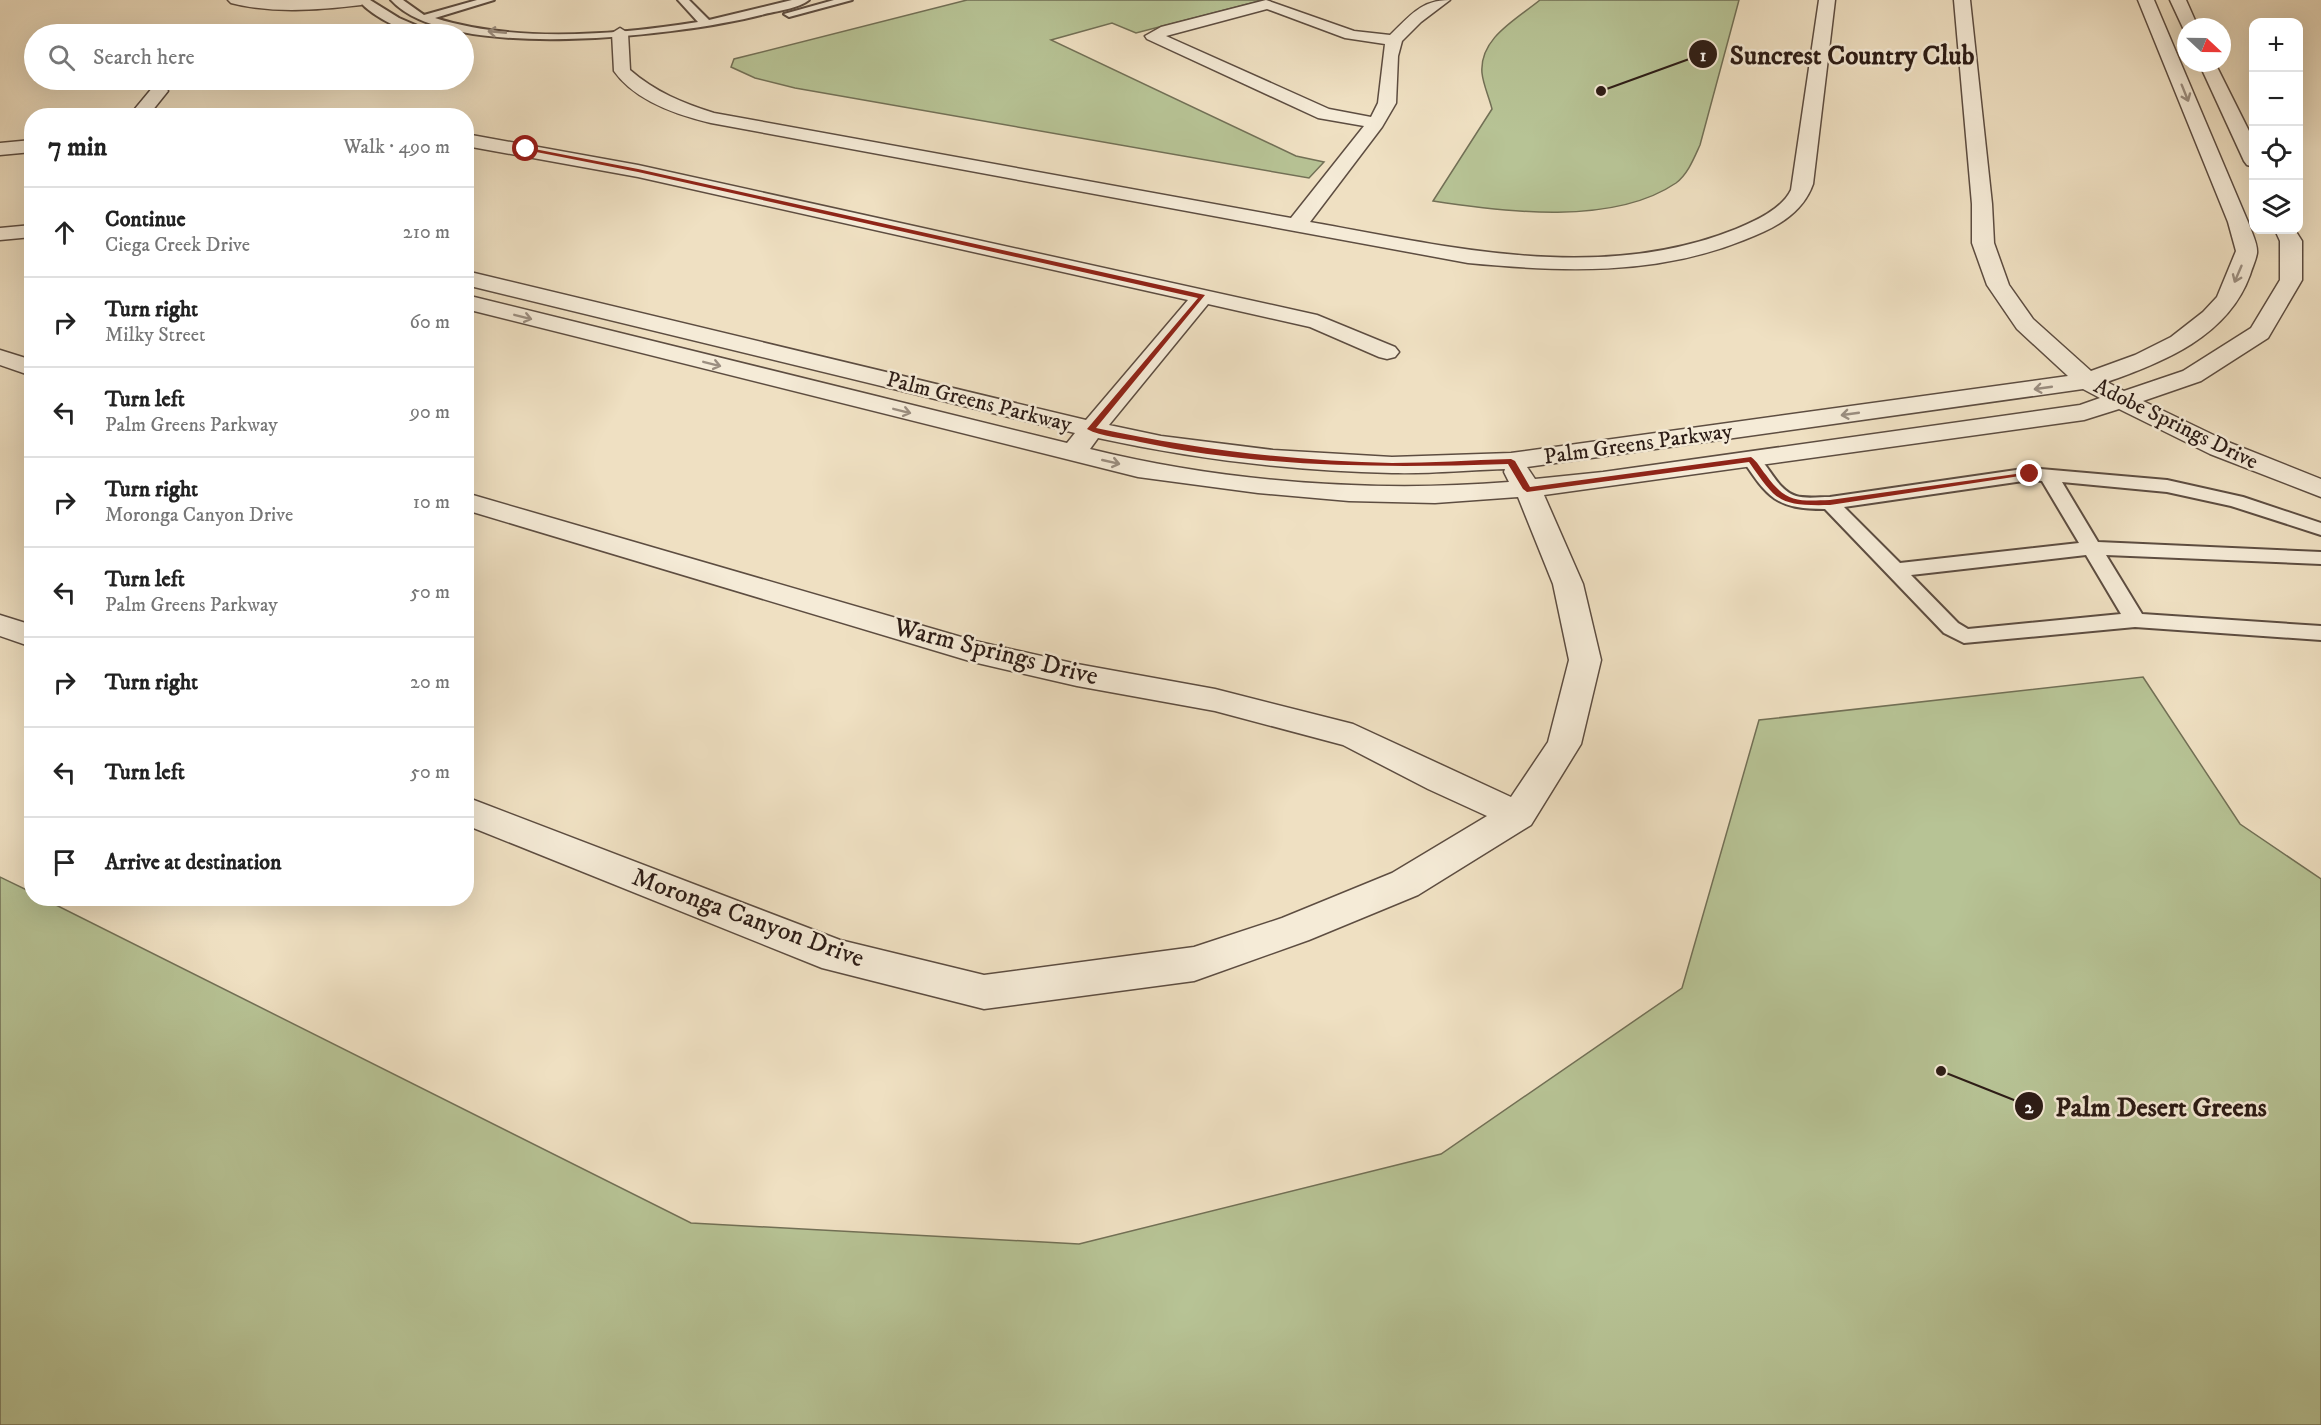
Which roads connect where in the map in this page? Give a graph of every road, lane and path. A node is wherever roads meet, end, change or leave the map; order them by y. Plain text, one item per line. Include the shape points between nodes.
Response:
1 (236, 0) edge
2 (362, 0) edge
3 (396, 0) edge
4 (489, 0) edge
5 (683, 0) edge
6 (847, 0) edge
7 (1442, 0) edge
8 (1827, 0) edge
9 (1962, 0) edge
10 (2146, 0) edge
11 (2178, 0) edge
12 (798, 1) edge
13 (425, 18) junction
14 (2186, 18) edge
15 (401, 24) edge
16 (406, 24) edge
17 (454, 24) edge
18 (706, 24) junction
19 (474, 28) edge
20 (620, 39) junction
21 (1394, 40) junction
22 (474, 41) edge
23 (2211, 72) edge
24 (159, 91) dead end
25 (145, 108) edge
26 (1376, 123) junction
27 (474, 141) edge
28 (24, 147) edge
29 (0, 149) edge
30 (2249, 152) edge
31 (1297, 224) junction
32 (24, 232) edge
33 (0, 234) edge
34 (2288, 234) edge
35 (24, 247) edge
36 (0, 248) edge
37 (474, 280) edge
38 (1202, 297) junction
39 (474, 304) edge
40 (1387, 352) dead end
41 (0, 357) edge
42 (24, 366) edge
43 (2087, 381) junction
44 (2121, 400) junction
45 (1091, 429) junction
46 (1072, 453) junction
47 (1751, 459) junction
48 (1519, 475) junction
49 (2048, 475) junction
50 (2321, 489) edge
51 (474, 503) edge
52 (1830, 503) junction
53 (2321, 529) edge
54 (2091, 548) junction
55 (2321, 558) edge
56 (1895, 570) junction
57 (2135, 620) junction
58 (0, 625) edge
59 (2321, 633) edge
60 (24, 634) edge
61 (474, 813) edge
62 (1518, 815) junction

1 - 2 street via 302,7
2 - 15 lane
3 - 13 lane via 416,16
4 - 13 lane
5 - 18 lane
6 - 20 lane via 676,38
7 - 21 street
8 - 31 street via 1803,184 1795,202 1760,226 1718,246 1635,263 1550,265 1468,257
9 - 43 street, Adobe Springs Drive via 1983,243 1998,285 2025,324
10 -> 43 street, Palm Greens Parkway via 2247,251 2226,301 2188,337 2152,358
11 - 14 street
12 - 18 lane
13 - 16 lane
17 -> 13 lane
18 - 20 lane
20 -> 19 lane
20 - 22 lane via 521,44
20 - 31 street via 622,71 641,90 675,107 711,118
21 - 26 street via 1387,104
21 - 26 street via 1351,35 1268,4 1153,36 1324,114
23 - 30 street
24 - 25 street
26 - 31 street
27 - 38 street via 638,171
28 - 29 street
32 - 33 street
34 - 44 street, Palm Greens Parkway via 2291,280 2260,333 2192,376
35 - 36 street
37 - 45 street, Palm Greens Parkway
38 - 40 street via 1317,322
38 - 45 street
39 -> 46 street, Palm Greens Parkway
41 - 42 street
43 - 44 street, Adobe Springs Drive
43 -> 48 street, Palm Greens Parkway
44 - 47 street, Palm Greens Parkway via 2084,412
44 - 50 street, Adobe Springs Drive via 2219,448
45 - 46 street
45 - 48 street, Palm Greens Parkway via 1161,444 1273,458
46 -> 48 street, Palm Greens Parkway via 1138,469 1243,484 1381,494
47 - 48 street, Palm Greens Parkway
47 - 52 lane via 1774,492 1790,501
48 - 62 street, Moronga Canyon Drive via 1537,506 1568,584 1585,660 1564,744
49 - 52 lane via 2030,474
49 - 53 lane via 2167,486 2236,501
49 - 54 lane
51 - 62 street, Warm Springs Drive via 973,651 1215,700 1353,736
52 - 56 lane
54 - 55 lane
54 - 56 lane
54 - 57 lane
56 - 57 lane via 1951,628 1964,636
57 - 59 lane
58 - 60 street
61 - 62 street, Moronga Canyon Drive via 836,956 984,992 1194,964 1295,929 1405,884

